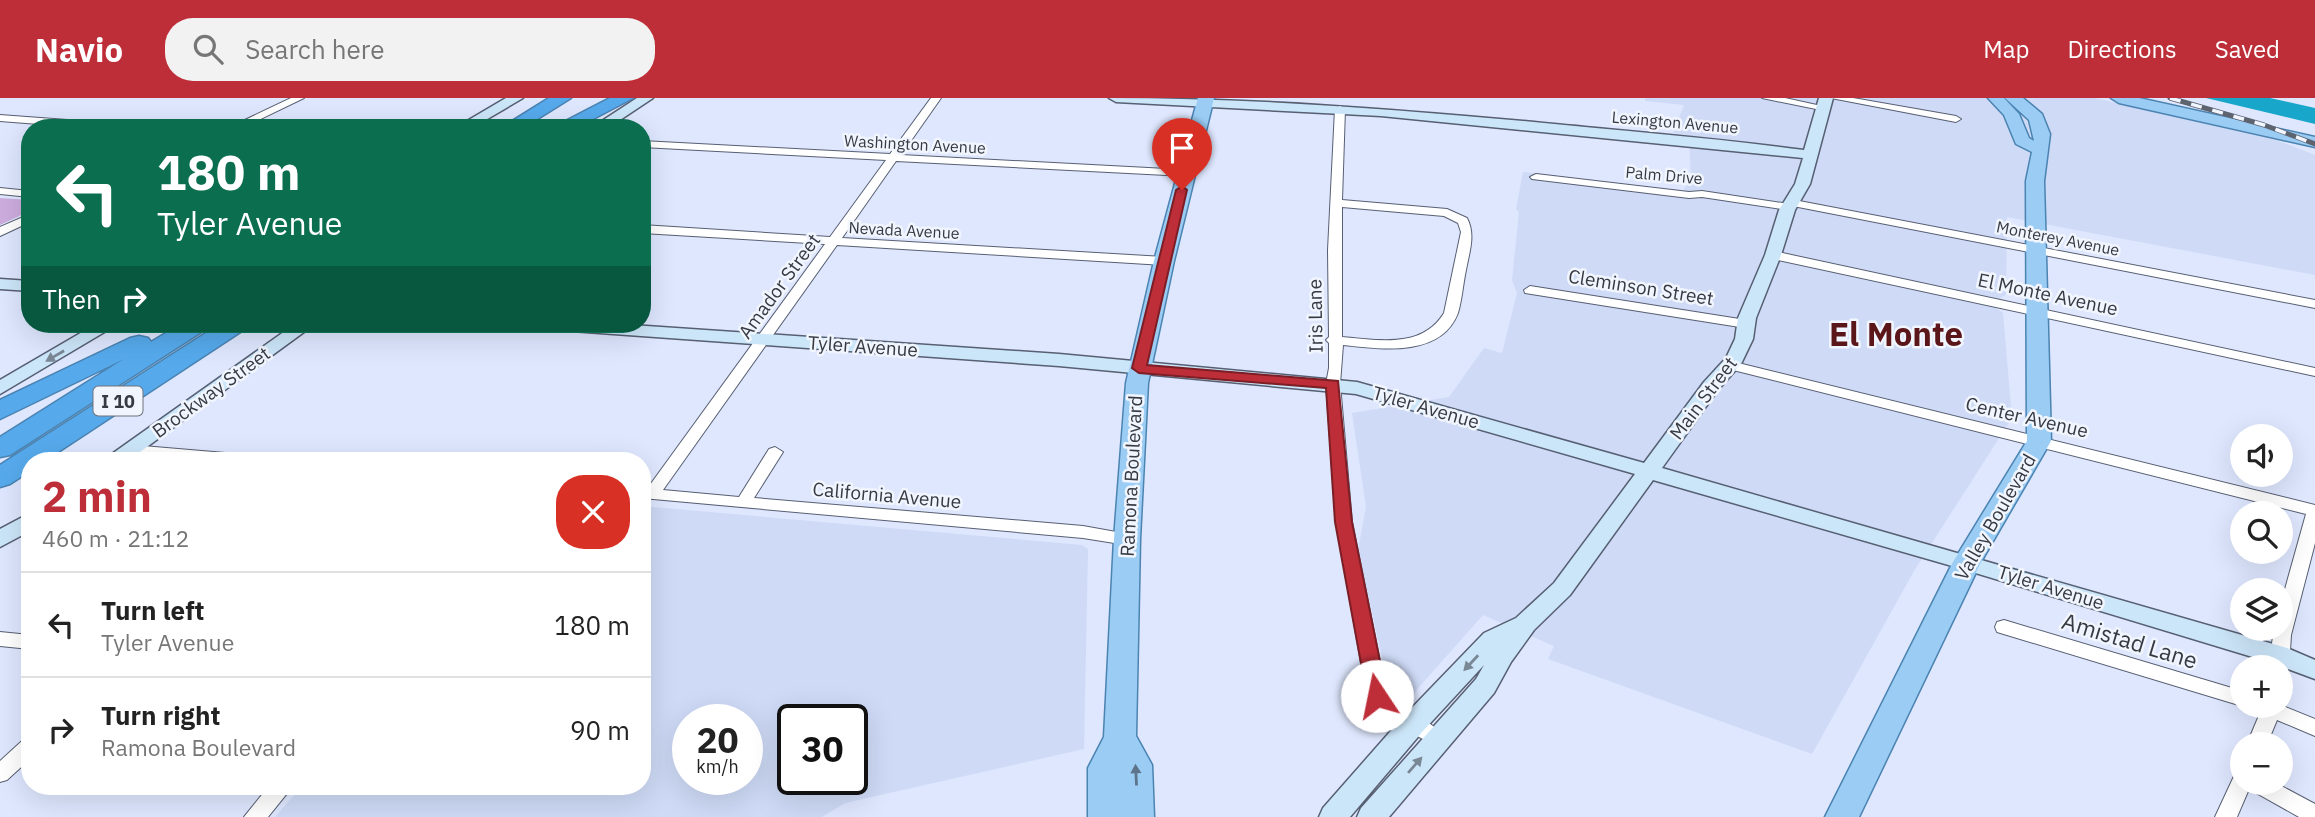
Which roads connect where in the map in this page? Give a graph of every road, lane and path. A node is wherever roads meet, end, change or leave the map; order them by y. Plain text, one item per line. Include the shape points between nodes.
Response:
1 (299, 98) edge
2 (516, 98) edge
3 (562, 98) edge
4 (576, 98) edge
5 (590, 98) edge
6 (605, 98) edge
7 (624, 98) edge
8 (646, 98) edge
9 (936, 98) edge
10 (1116, 98) edge
11 (1767, 98) edge
12 (1996, 98) edge
13 (2013, 98) edge
14 (2119, 98) edge
15 (2150, 98) edge
16 (1205, 100) edge
17 (1827, 101) edge
18 (1339, 109) junction
19 (0, 118) edge
20 (253, 119) edge
21 (478, 119) edge
22 (526, 119) edge
23 (540, 119) edge
24 (554, 119) edge
25 (573, 119) edge
26 (578, 119) edge
27 (612, 119) edge
28 (1956, 119) dead end
29 (21, 120) edge
30 (2315, 136) edge
31 (2315, 142) edge
32 (651, 145) edge
33 (2038, 149) junction
34 (1811, 155) junction
35 (892, 159) junction
36 (1186, 173) junction
37 (1536, 177) dead end
38 (0, 191) edge
39 (21, 193) edge
40 (1335, 203) junction
41 (1791, 205) junction
42 (21, 222) edge
43 (651, 230) edge
44 (0, 232) edge
45 (834, 242) junction
46 (2036, 249) junction
47 (1773, 255) junction
48 (1164, 261) junction
49 (0, 284) edge
50 (21, 285) edge
51 (1531, 290) dead end
52 (2315, 304) edge
53 (2036, 311) junction
54 (1746, 324) junction
55 (651, 331) edge
56 (94, 333) edge
57 (155, 333) edge
58 (183, 333) edge
59 (203, 333) edge
60 (222, 333) edge
61 (293, 333) edge
62 (764, 339) junction
63 (1334, 340) junction
64 (139, 343) junction
65 (1730, 365) junction
66 (1139, 368) junction
67 (2315, 372) edge
68 (1333, 384) junction
69 (0, 388) edge
70 (0, 411) edge
71 (0, 431) edge
72 (2039, 441) junction
73 (0, 449) edge
74 (40, 452) edge
75 (128, 452) edge
76 (775, 452) dead end
77 (0, 463) edge
78 (21, 464) edge
79 (1650, 471) junction
80 (0, 478) edge
81 (651, 487) edge
82 (651, 494) edge
83 (743, 503) junction
84 (2315, 511) edge
85 (21, 526) edge
86 (1127, 539) junction
87 (0, 540) edge
88 (1967, 562) junction
89 (1525, 624) junction
90 (2004, 627) dead end
91 (0, 639) edge
92 (21, 641) edge
93 (2259, 655) edge
94 (2279, 655) edge
95 (2315, 660) edge
96 (2293, 661) edge
97 (2293, 665) edge
98 (2315, 670) edge
99 (2230, 695) edge
100 (2293, 718) edge
101 (1413, 724) junction
102 (2315, 729) edge
103 (1120, 737) junction
104 (1438, 739) junction
105 (21, 755) edge
106 (0, 774) edge
107 (274, 795) edge
108 (2236, 795) edge
109 (2279, 795) edge
110 (2315, 814) edge
111 (255, 817) edge
112 (1105, 817) edge
113 (1137, 817) edge
114 (1333, 817) edge
115 (1371, 817) edge
116 (1842, 817) edge
117 (2226, 817) edge

1 - 20 street
2 - 21 street
3 - 22 highway
4 - 23 highway
5 - 24 highway
6 - 25 highway
7 - 26 highway
8 - 27 street
9 - 35 street, Amador Street
10 - 16 street, Lexington Avenue
11 - 17 street
12 - 33 main road via 2011,114 2022,141
13 - 33 main road, Valley Boulevard via 2031,112 2044,131
14 - 31 main road
15 - 30 main road
16 - 18 street, Lexington Avenue
16 - 36 main road, Ramona Boulevard
17 - 28 street
17 - 34 street, Main Street via 1814,125
18 - 34 street, Lexington Avenue
18 - 40 street, Iris Lane
19 - 29 street
32 - 35 street, Washington Avenue
33 - 46 main road, Valley Boulevard
34 - 41 street, Main Street
35 - 36 street, Washington Avenue
35 - 45 street, Amador Street
36 - 48 main road, Ramona Boulevard
37 - 41 street, Palm Drive
38 - 39 street
40 - 63 street, Iris Lane
40 - 63 street via 1447,213 1463,221 1467,232 1451,313 1437,333 1390,345
41 - 46 street, Monterey Avenue
41 - 47 street, Main Street
42 - 44 street
43 - 45 street, Nevada Avenue
45 - 48 street, Nevada Avenue
45 - 62 street, Amador Street
46 - 52 street, Monterey Avenue
46 - 53 main road, Valley Boulevard
47 - 53 street, El Monte Avenue
47 - 54 street, Main Street
48 - 66 main road, Ramona Boulevard
49 - 50 street
51 - 54 street, Cleminson Street
53 - 67 street, El Monte Avenue
53 - 72 main road, Valley Boulevard
54 - 65 street, Main Street via 1744,339
55 - 62 street, Tyler Avenue
56 -> 69 street
57 - 64 highway, I 10
58 - 73 highway
59 - 77 highway
60 - 74 highway, I 10
61 - 75 street, Brockway Street
62 - 66 street, Tyler Avenue
62 - 81 street, Amador Street
63 - 68 street, Iris Lane
64 - 70 highway
64 - 71 highway, I 10
65 - 72 street, Center Avenue
65 - 79 street, Main Street
66 - 68 street, Tyler Avenue
66 - 86 main road, Ramona Boulevard
68 - 79 street, Tyler Avenue via 1372,391
68 - 101 street, Iris Lane via 1344,522 1377,696
72 - 84 street, Center Avenue
72 - 88 main road, Valley Boulevard
76 - 83 street
78 - 80 highway, I 10
79 - 88 street, Tyler Avenue
79 - 89 street, Main Street via 1562,589
82 - 83 street, California Avenue
83 - 86 street, California Avenue
84 - 94 street
85 - 87 street
86 - 103 main road, Ramona Boulevard
88 - 93 street, Tyler Avenue
88 - 116 main road, Valley Boulevard
89 -> 101 street, Main Street via 1493,639
89 - 104 street, Main Street via 1485,686
90 - 99 street, Amistad Lane
91 - 92 street
95 - 96 street, Tyler Avenue
97 - 98 street, Tyler Avenue
100 - 102 street
101 - 104 street, Iris Lane
101 - 114 street, Main Street
103 - 112 main road, Ramona Boulevard via 1104,768
113 -> 103 main road, Ramona Boulevard via 1136,765
115 -> 104 street, Main Street
105 - 106 street
107 - 111 street
108 - 117 street
109 - 110 street

